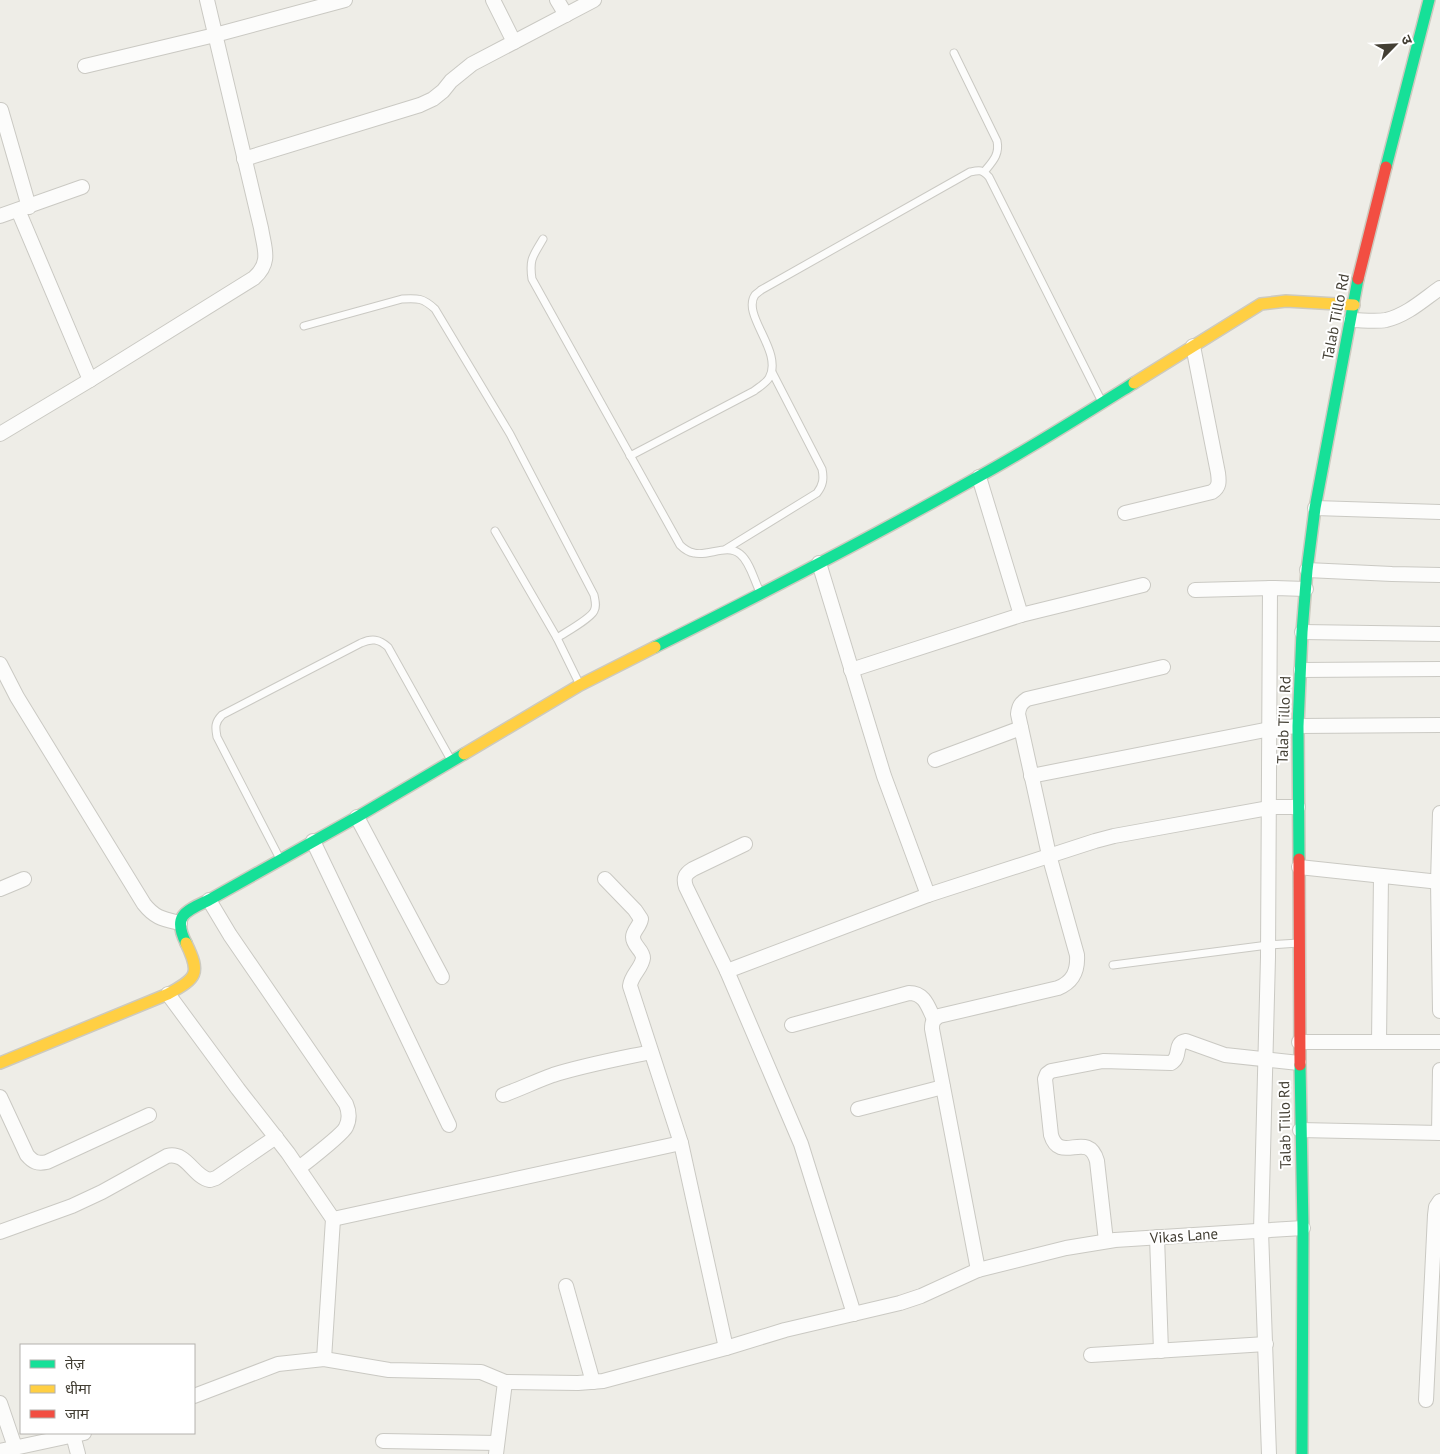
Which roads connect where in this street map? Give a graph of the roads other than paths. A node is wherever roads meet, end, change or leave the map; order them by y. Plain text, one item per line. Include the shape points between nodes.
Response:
1 (207, 0) edge
2 (345, 0) edge
3 (493, 0) edge
4 (557, 0) edge
5 (594, 0) edge
6 (1429, 0) edge
7 (566, 15) junction
8 (215, 35) junction
9 (514, 42) junction
10 (954, 54) dead end
11 (84, 66) dead end
12 (1, 110) dead end
13 (244, 158) junction
14 (984, 172) junction
15 (82, 187) dead end
16 (23, 208) junction
17 (0, 216) edge
18 (543, 239) dead end
19 (1440, 288) edge
20 (1354, 304) junction
21 (1351, 320) junction
22 (304, 326) dead end
23 (1193, 346) junction
24 (772, 372) junction
25 (90, 380) junction
26 (1103, 403) junction
27 (0, 434) edge
28 (630, 456) junction
29 (979, 477) junction
30 (1315, 508) junction
31 (1440, 512) edge
32 (1125, 513) dead end
33 (495, 531) dead end
34 (726, 549) junction
35 (819, 563) junction
36 (1307, 570) junction
37 (1440, 575) edge
38 (1143, 585) dead end
39 (1278, 588) junction
40 (1306, 589) junction
41 (1195, 590) dead end
42 (761, 594) junction
43 (1021, 615) junction
44 (1302, 632) junction
45 (1440, 634) edge
46 (557, 638) junction
47 (0, 664) edge
48 (1163, 667) dead end
49 (851, 670) junction
50 (1300, 670) junction
51 (1440, 670) edge
52 (580, 685) junction
53 (1440, 725) edge
54 (1021, 728) junction
55 (1282, 728) junction
56 (935, 760) dead end
57 (451, 761) junction
58 (1031, 776) junction
59 (1275, 807) junction
60 (1298, 807) junction
61 (1440, 812) edge
62 (357, 817) junction
63 (313, 841) junction
64 (745, 844) dead end
65 (1049, 855) junction
66 (280, 860) junction
67 (1299, 867) junction
68 (1381, 876) junction
69 (24, 879) dead end
70 (606, 879) dead end
71 (1439, 882) edge
72 (0, 889) edge
73 (928, 895) junction
74 (209, 900) junction
75 (180, 923) junction
76 (1299, 943) junction
77 (1275, 944) junction
78 (1113, 964) dead end
79 (726, 971) junction
80 (442, 977) dead end
81 (168, 994) junction
82 (1440, 1011) edge
83 (934, 1019) junction
84 (792, 1026) dead end
85 (1299, 1042) junction
86 (1379, 1042) junction
87 (1440, 1042) edge
88 (651, 1052) junction
89 (1274, 1061) junction
90 (0, 1062) edge
91 (1299, 1063) junction
92 (1440, 1070) edge
93 (943, 1087) junction
94 (503, 1095) dead end
95 (0, 1097) edge
96 (858, 1109) dead end
97 (150, 1115) dead end
98 (449, 1125) dead end
99 (1300, 1130) junction
100 (1439, 1132) edge
101 (276, 1137) junction
102 (681, 1143) junction
103 (299, 1168) junction
104 (1440, 1201) edge
105 (333, 1220) junction
106 (1303, 1228) junction
107 (1275, 1230) junction
108 (0, 1232) edge
109 (1157, 1237) junction
110 (1106, 1241) junction
111 (978, 1270) junction
112 (566, 1286) dead end
113 (854, 1314) junction
114 (1266, 1344) junction
115 (726, 1348) junction
116 (1161, 1351) junction
117 (1091, 1355) dead end
118 (324, 1359) junction
119 (505, 1382) junction
120 (593, 1382) junction
121 (195, 1396) edge
122 (1426, 1400) dead end
123 (0, 1403) edge
124 (78, 1434) edge
125 (383, 1441) dead end
126 (15, 1447) junction
127 (496, 1448) edge
128 (0, 1451) edge
129 (78, 1454) edge
130 (1269, 1454) edge
131 (1302, 1454) edge

1 - 8 street
2 - 8 street
3 - 9 street
4 - 7 street
5 - 7 street
6 - 20 street, Talab Tillo Rd via 1362,260
7 - 9 street
8 - 11 street
8 - 13 street
9 - 13 street via 472,64 433,99 420,105
10 - 14 lane via 997,142 998,152
12 - 16 street
13 - 25 street via 266,256 262,271
14 - 24 lane via 970,172 754,296 754,313 770,353
14 - 26 lane
15 - 16 street
16 - 17 street
16 - 25 street
18 - 28 lane via 532,256 532,279
19 - 21 street via 1398,316 1384,320
20 - 21 street, Talab Tillo Rd
20 - 23 street via 1286,301 1261,304
21 - 30 street, Talab Tillo Rd
22 - 46 lane via 416,298 435,309 510,434 594,595 595,610 590,616
23 - 26 street
23 - 32 street via 1218,473 1217,489
24 - 28 lane via 768,380 754,391
24 - 34 lane via 822,469 822,486 817,493
25 - 27 street
26 - 29 street
28 - 34 lane via 680,545 694,554
29 - 35 street
29 - 43 street
30 - 31 street
30 - 36 street, Talab Tillo Rd
33 - 46 lane
34 - 42 lane via 740,554
35 - 42 street
35 - 49 street
36 - 37 street
36 - 40 street, Talab Tillo Rd
38 - 43 street
39 - 40 street
39 - 41 street
39 - 55 street
40 - 44 street, Talab Tillo Rd
42 - 52 street
43 - 49 street
44 - 45 street
44 - 50 street, Talab Tillo Rd
46 - 52 lane
47 - 75 street via 144,904 158,917
48 - 54 street via 1027,699 1019,708
49 - 73 street via 884,776
50 - 51 street
50 - 55 street, Talab Tillo Rd
52 - 57 street
53 - 55 street
54 - 56 street
54 - 58 street
55 - 58 street
55 - 59 street
55 - 60 street, Talab Tillo Rd
57 - 62 street
57 - 66 lane via 388,647 377,640 368,639 222,715 215,728 217,737
58 - 65 street
59 - 60 street
59 - 65 street via 1114,836
59 - 77 street
60 - 67 street, Talab Tillo Rd
61 - 71 street
62 - 63 street
62 - 80 street
63 - 66 street
63 - 98 street
64 - 79 street via 692,869 684,880
65 - 73 street
65 - 83 street via 1077,956 1072,979 1058,988
66 - 74 street
67 - 68 street
67 - 76 street, Talab Tillo Rd
68 - 71 street
68 - 86 street
69 - 72 street
70 - 88 street via 641,919 633,938 643,959 631,978 630,986
71 - 82 street
73 - 79 street
74 - 75 street via 186,911
74 - 103 street via 349,1111 346,1128
75 - 81 street via 195,968 189,983
76 - 77 lane
76 - 85 street, Talab Tillo Rd
77 - 78 lane
77 - 89 street
79 - 113 street via 801,1144
81 - 90 street
81 - 101 street
83 - 84 street via 925,1000 920,995 909,993
83 - 93 street via 932,1029
85 - 86 street
85 - 91 street, Talab Tillo Rd
86 - 87 street
88 - 94 street via 569,1070
88 - 102 street
89 - 91 street
89 - 107 street
89 - 110 street via 1225,1055 1186,1041 1180,1043 1177,1058 1170,1063 1103,1062 1047,1074 1053,1143 1065,1148 1089,1148 1094,1152
91 - 99 street, Talab Tillo Rd
92 - 100 street
93 - 96 street
93 - 111 street
95 - 97 street via 27,1155 38,1164
99 - 100 street
99 - 106 street, Talab Tillo Rd
101 - 103 street
101 - 108 street via 216,1178 201,1177 183,1158 168,1156 72,1206
102 - 105 street
102 - 115 street
103 - 105 street
104 - 122 street via 1435,1215
105 - 118 street
106 - 107 street, Vikas Lane
106 - 131 street, Talab Tillo Rd
107 - 109 street, Vikas Lane
107 - 114 street
109 - 110 street, Vikas Lane
109 - 116 street
110 - 111 street, Vikas Lane
111 - 113 street, Vikas Lane via 907,1301
112 - 120 street
113 - 115 street, Vikas Lane
114 - 116 street
114 - 130 street
115 - 120 street, Vikas Lane
116 - 117 street
118 - 119 street via 389,1370 481,1372
118 - 121 street via 278,1364
119 - 120 street, Vikas Lane
119 - 127 street
123 - 126 street
124 - 126 street
124 - 129 street
125 - 127 street
126 - 128 street

